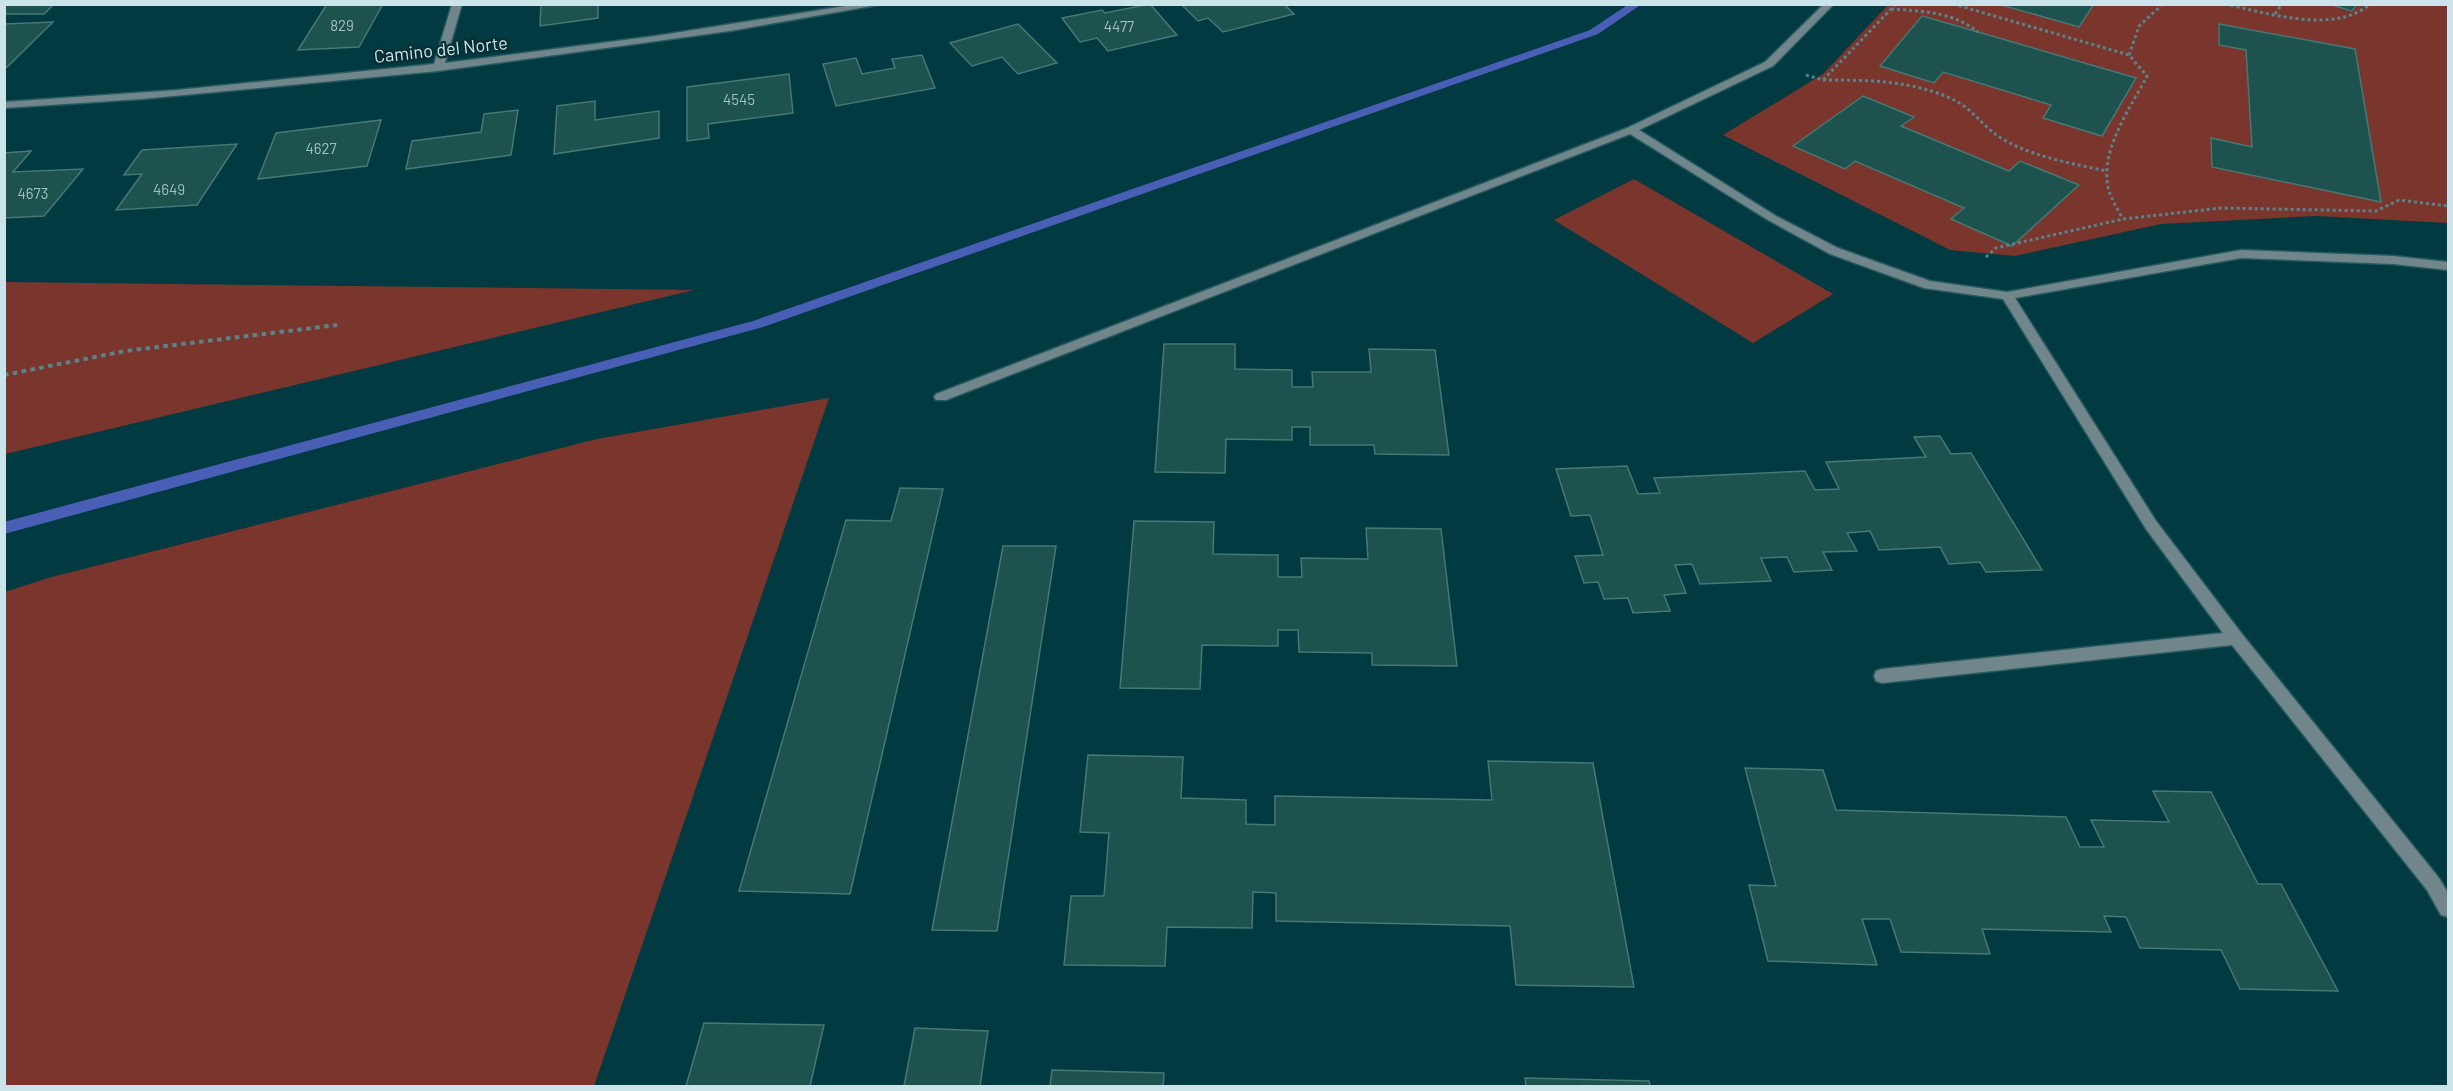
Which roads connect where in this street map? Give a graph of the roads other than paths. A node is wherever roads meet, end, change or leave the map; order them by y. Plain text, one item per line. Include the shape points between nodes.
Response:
1 (457, 4) edge
2 (879, 4) edge
3 (1830, 4) edge
4 (438, 68) junction
5 (4, 105) edge
6 (1631, 130) junction
7 (2448, 266) edge
8 (2007, 296) junction
9 (941, 397) dead end
10 (2236, 638) junction
11 (1882, 676) dead end
12 (2448, 909) edge

1 - 4 street
2 - 4 street, Camino del Norte via 701,34
3 - 6 street via 1769,64
4 - 5 street, Camino del Norte via 85,102
6 - 8 street via 1772,218 1834,251 1928,285
6 - 9 street
7 - 8 street via 2241,254
8 - 10 street via 2151,525
10 - 11 street
10 - 12 street via 2433,884

